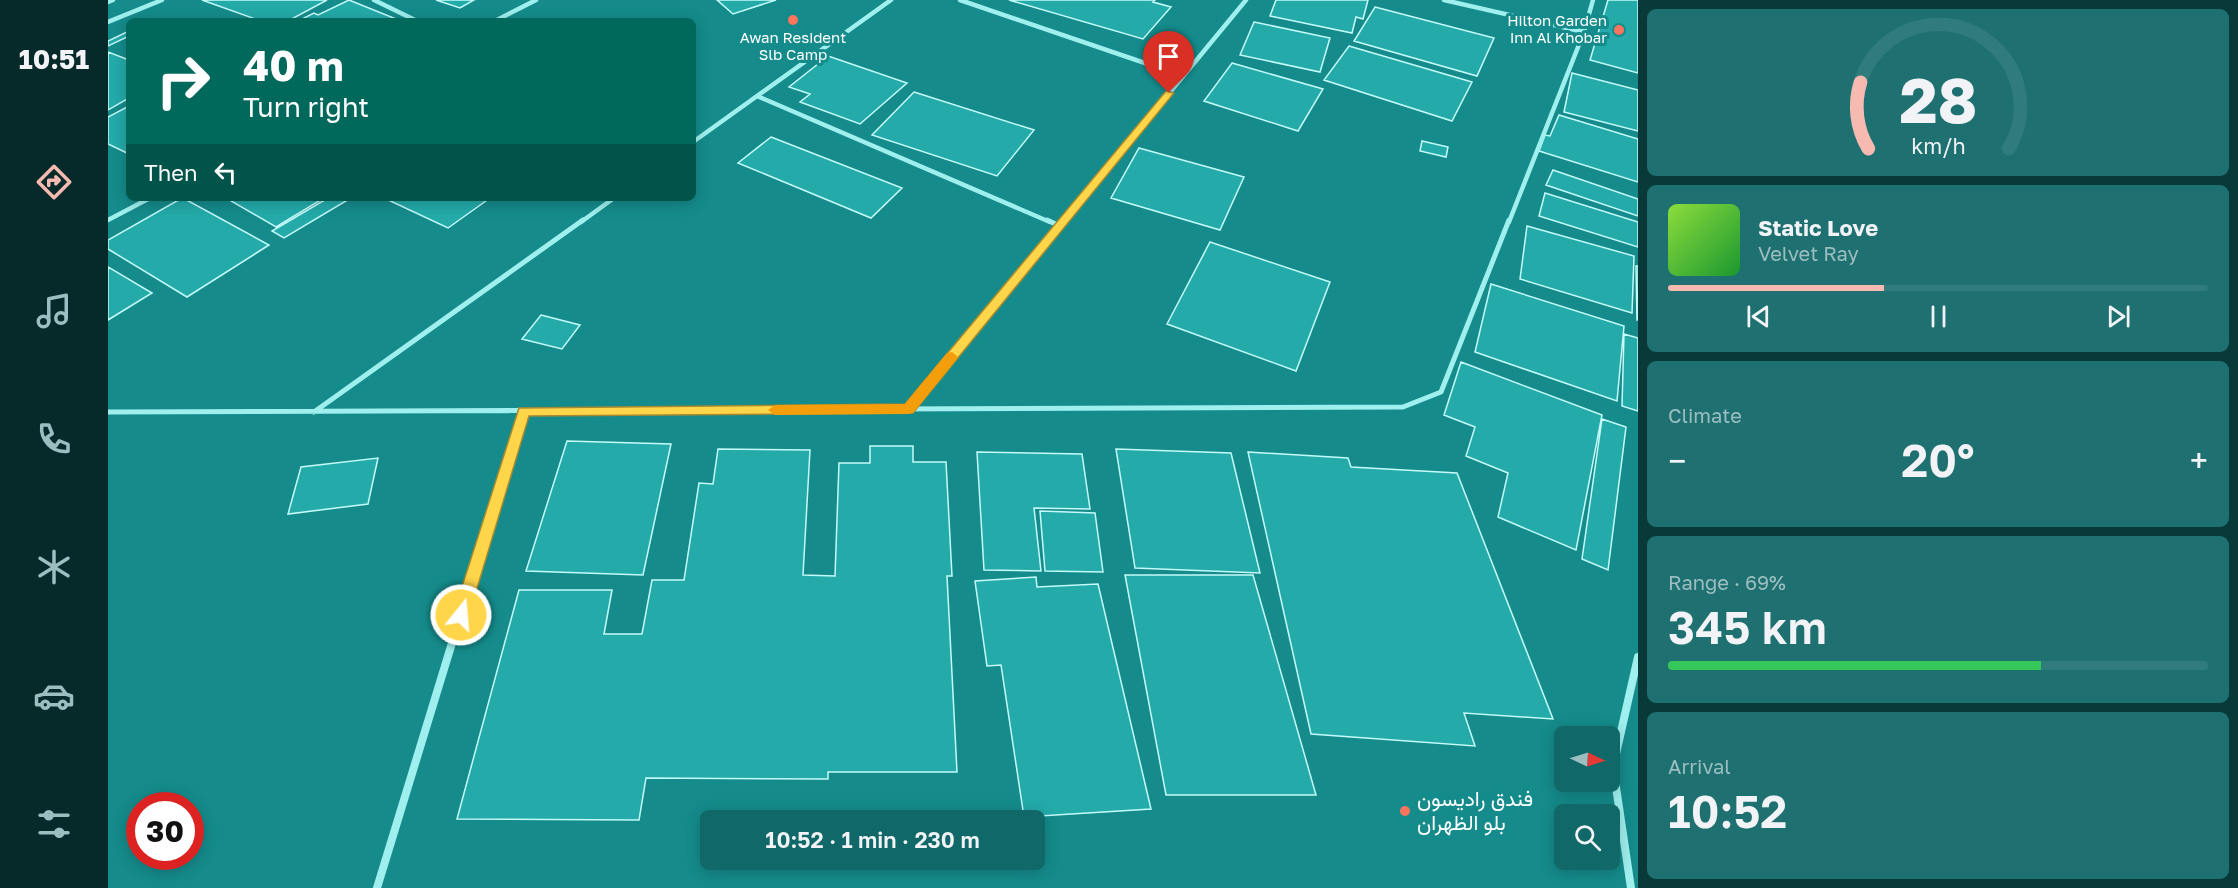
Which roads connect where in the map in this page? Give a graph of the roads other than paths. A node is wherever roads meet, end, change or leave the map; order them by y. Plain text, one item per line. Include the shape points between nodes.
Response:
1 (112, 0) edge
2 (162, 0) edge
3 (374, 0) edge
4 (536, 0) edge
5 (891, 0) edge
6 (960, 0) edge
7 (1246, 0) edge
8 (1444, 0) edge
9 (1593, 0) edge
10 (108, 2) edge
11 (411, 18) edge
12 (501, 18) edge
13 (108, 22) edge
14 (1584, 32) junction
15 (1183, 76) junction
16 (757, 96) junction
17 (696, 140) edge
18 (144, 201) edge
19 (610, 201) edge
20 (108, 220) edge
21 (1060, 226) junction
22 (908, 409) junction
23 (524, 411) junction
24 (108, 412) edge
25 (314, 412) junction
26 (1638, 657) edge
27 (377, 888) edge
28 (1631, 888) edge

1 - 10 street
2 - 13 street
3 - 11 street
4 - 12 street
5 - 16 street
6 - 15 street
7 - 15 street
8 - 14 street
9 - 14 street
14 - 22 street via 1441,392 1403,407
15 - 21 street
16 - 17 street
16 - 21 street
18 - 20 street
19 - 25 street
21 - 22 street
22 - 23 street
23 - 25 street
23 - 27 street
24 - 25 street
26 - 28 street via 1613,767

